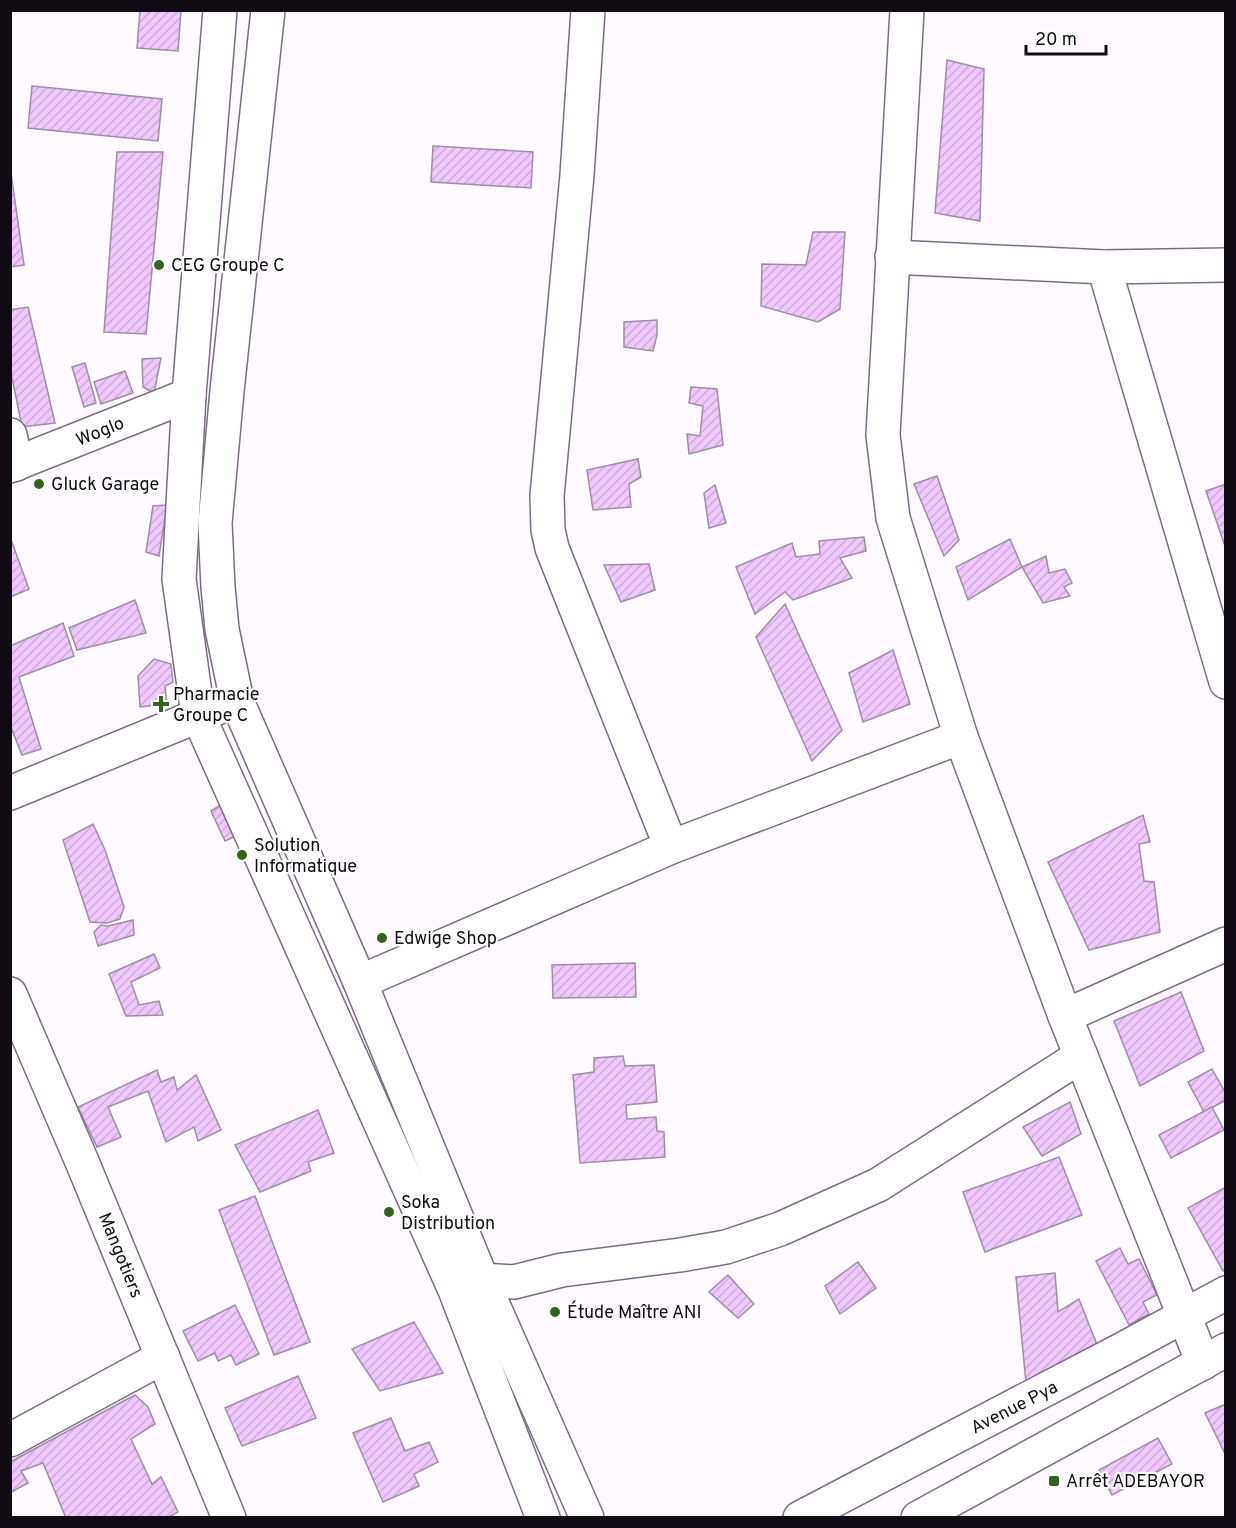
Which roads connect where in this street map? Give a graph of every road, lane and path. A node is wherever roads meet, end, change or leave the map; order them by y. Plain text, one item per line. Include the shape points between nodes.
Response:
1 (220, 10) edge
2 (268, 10) edge
3 (588, 10) edge
4 (907, 10) edge
5 (892, 257) junction
6 (1226, 265) edge
7 (1104, 267) junction
8 (189, 395) junction
9 (12, 455) edge
10 (1226, 682) edge
11 (237, 701) junction
12 (198, 715) junction
13 (961, 737) junction
14 (10, 793) edge
15 (671, 847) junction
16 (1226, 944) edge
17 (360, 982) junction
18 (15, 1014) edge
19 (1065, 1016) junction
20 (1081, 1056) junction
21 (514, 1282) junction
22 (469, 1285) junction
23 (1226, 1293) edge
24 (482, 1316) junction
25 (1182, 1316) junction
26 (1214, 1356) edge
27 (163, 1357) junction
28 (10, 1440) edge
29 (229, 1518) edge
30 (543, 1518) edge
31 (587, 1518) edge
32 (800, 1518) edge
33 (918, 1518) edge

1 - 8 street
2 - 11 street via 215,523 222,629
3 - 15 street via 547,496 548,531
4 - 5 street
5 - 7 street
5 - 13 street via 883,435 888,491
6 - 7 street
7 - 10 street
8 - 9 street, Woglo
8 - 12 street via 179,579
11 - 12 street
11 - 17 street
12 - 14 street
12 - 22 street
13 - 15 street
13 - 19 street
15 - 17 street
16 - 19 street
17 - 22 street
18 - 27 street, Mangotiers
19 - 20 street
20 - 21 street via 878,1185 780,1229 726,1247 562,1270
20 - 25 street
21 - 22 street
21 - 24 street
22 - 24 street
23 - 25 street, Avenue Pya
24 - 30 street
24 - 31 street
25 - 26 street
25 - 32 street, Avenue Pya
26 - 33 street
27 - 28 street
27 - 29 street, Mangotiers

